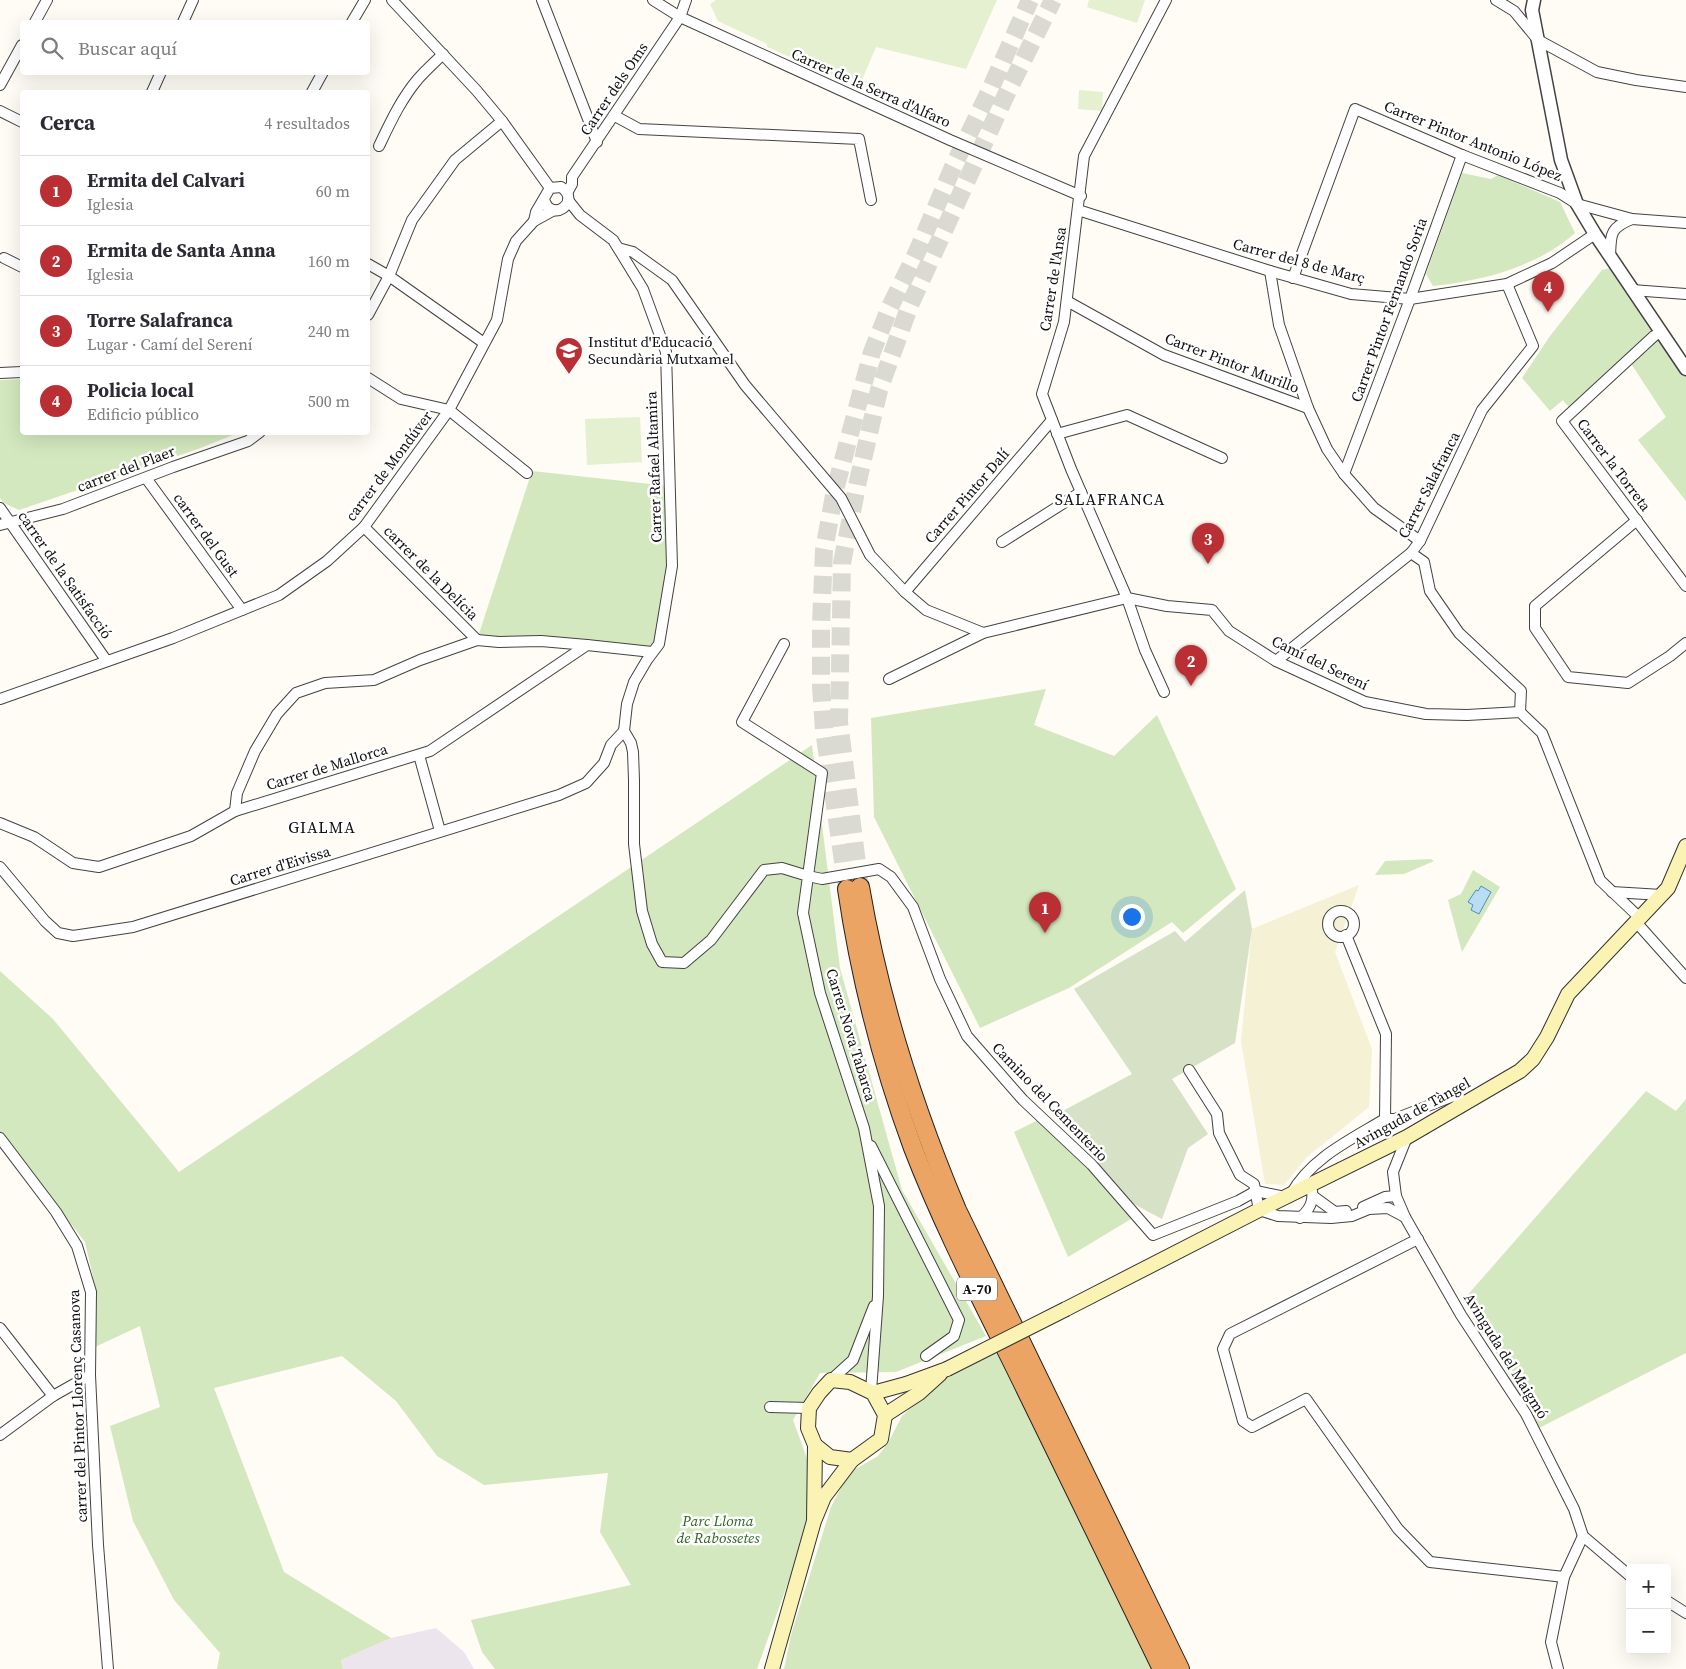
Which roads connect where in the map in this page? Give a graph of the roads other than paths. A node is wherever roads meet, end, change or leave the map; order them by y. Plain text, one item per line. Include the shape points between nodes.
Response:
1 (47, 0) edge
2 (193, 0) edge
3 (365, 0) edge
4 (392, 0) edge
5 (542, 0) edge
6 (653, 0) edge
7 (686, 0) edge
8 (1166, 0) edge
9 (1496, 0) edge
10 (1516, 0) edge
11 (1534, 0) edge
12 (680, 17) junction
13 (1520, 18) junction
14 (36, 20) edge
15 (184, 20) edge
16 (353, 20) edge
17 (1538, 40) junction
18 (20, 49) edge
19 (443, 54) junction
20 (160, 75) edge
21 (321, 75) edge
22 (0, 85) edge
23 (1686, 87) edge
24 (153, 90) edge
25 (313, 90) edge
26 (0, 111) edge
27 (615, 116) junction
28 (20, 121) edge
29 (502, 121) junction
30 (597, 142) junction
31 (378, 146) dead end
32 (1462, 155) junction
33 (572, 177) junction
34 (554, 187) junction
35 (568, 196) junction
36 (1080, 196) junction
37 (544, 198) junction
38 (871, 200) dead end
39 (1577, 204) junction
40 (557, 210) junction
41 (1078, 210) junction
42 (580, 215) junction
43 (1632, 219) junction
44 (534, 222) junction
45 (1686, 222) edge
46 (1595, 234) junction
47 (618, 248) junction
48 (1610, 257) junction
49 (4, 258) dead end
50 (370, 265) edge
51 (20, 266) edge
52 (1270, 271) junction
53 (388, 276) junction
54 (1293, 278) junction
55 (1507, 284) junction
56 (1632, 290) junction
57 (1686, 294) edge
58 (1410, 300) junction
59 (1067, 301) junction
60 (370, 311) edge
61 (1661, 332) junction
62 (484, 343) junction
63 (1686, 369) edge
64 (20, 372) edge
65 (0, 373) edge
66 (370, 379) edge
67 (1308, 408) junction
68 (449, 410) junction
69 (1052, 420) junction
70 (1057, 434) junction
71 (256, 435) edge
72 (1222, 458) dead end
73 (527, 473) dead end
74 (1344, 474) junction
75 (146, 478) junction
76 (1081, 492) junction
77 (0, 508) edge
78 (1637, 520) junction
79 (5, 524) edge
80 (364, 527) junction
81 (1420, 541) junction
82 (1002, 542) dead end
83 (1411, 552) junction
84 (1686, 586) edge
85 (905, 592) junction
86 (1127, 598) junction
87 (242, 610) junction
88 (983, 633) junction
89 (477, 640) junction
90 (1686, 643) edge
91 (784, 644) dead end
92 (587, 645) junction
93 (652, 652) junction
94 (106, 660) junction
95 (1276, 661) junction
96 (889, 679) dead end
97 (1164, 692) dead end
98 (0, 699) edge
99 (1520, 712) junction
100 (624, 731) junction
101 (419, 755) junction
102 (235, 811) junction
103 (0, 823) edge
104 (440, 831) junction
105 (1686, 846) edge
106 (0, 867) edge
107 (808, 876) junction
108 (1612, 892) junction
109 (1662, 895) junction
110 (1638, 920) junction
111 (1346, 935) dead end
112 (1686, 978) edge
113 (1189, 1070) dead end
114 (1466, 1102) junction
115 (1384, 1119) junction
116 (865, 1133) junction
117 (1407, 1137) junction
118 (0, 1138) edge
119 (1254, 1187) junction
120 (1312, 1190) junction
121 (1288, 1196) junction
122 (1396, 1196) junction
123 (1259, 1210) junction
124 (1405, 1216) junction
125 (1300, 1218) junction
126 (1418, 1239) junction
127 (878, 1296) junction
128 (0, 1328) edge
129 (926, 1356) dead end
130 (947, 1369) junction
131 (90, 1375) junction
132 (831, 1380) junction
133 (872, 1392) junction
134 (53, 1396) junction
135 (770, 1408) dead end
136 (809, 1408) junction
137 (885, 1415) junction
138 (0, 1435) edge
139 (815, 1445) junction
140 (852, 1460) junction
141 (814, 1521) junction
142 (1583, 1536) junction
143 (1626, 1573) edge
144 (1564, 1577) junction
145 (1671, 1604) edge
146 (1686, 1613) edge
147 (108, 1669) edge
148 (772, 1669) edge
149 (1162, 1669) edge
150 (1180, 1669) edge
151 (1558, 1669) edge

1 - 14 street
2 - 15 street
3 - 16 street
4 - 19 street
5 - 30 street
6 - 12 street, Carrer de la Serra d'Alfaro
7 - 12 street, Carrer dels Oms
8 - 36 street, Carrer de l'Ansa via 1084,156
9 - 13 street
10 - 13 street
11 - 17 street via 1532,10
12 - 27 street, Carrer dels Oms
12 - 36 street, Carrer de la Serra d'Alfaro
13 - 17 street
17 - 23 street via 1597,72
17 - 39 street via 1561,160
18 - 22 street
19 - 29 street
19 - 31 street via 409,91
20 - 24 street
21 - 25 street
26 - 28 street
27 - 30 street, Carrer dels Oms
27 - 38 street via 640,129 859,139
29 - 34 street
29 - 53 street via 456,160 412,220
30 - 33 street, Carrer dels Oms
32 - 39 street, Carrer Pintor Antonio López via 1560,193
32 - 54 street, Carrer Pintor Antonio López via 1356,109
32 - 58 street, Carrer Pintor Fernando Soria
33 - 34 street
33 - 35 street, Carrer dels Oms
34 - 35 street via 564,189
34 - 37 street
35 - 40 street via 565,207
35 - 42 street, Carrer Rafael Altamira
36 - 41 street, Carrer de l'Ansa
37 - 40 street via 547,206
37 - 44 street, carrer de Mondúver
39 - 43 street, Carrer Pintor Antonio López
39 - 46 street
40 - 42 street, Carrer Rafael Altamira
40 - 44 street, carrer de Mondúver
41 - 52 street, Carrer del 8 de Març
41 - 59 street, Carrer de l'Ansa
42 - 47 street, Carrer Rafael Altamira via 613,240
43 - 45 street, Carrer Pintor Antonio López
43 - 48 street via 1619,224 1610,234
44 - 62 street, carrer de Mondúver via 516,241 508,259 497,320
46 - 48 street
46 - 55 street, Carrer del 8 de Març via 1552,263
47 - 85 street via 633,252 672,280 745,386 841,498 870,555
47 - 93 street, Carrer Rafael Altamira via 643,289 666,352 672,566 659,644
48 - 56 street
49 - 51 street
50 - 53 street
52 - 54 street, Carrer del 8 de Març
52 - 67 street via 1279,325
53 - 60 street
53 - 62 street
54 - 58 street, Carrer del 8 de Març via 1351,294
55 - 58 street, Carrer del 8 de Març
55 - 81 street, Carrer Salafranca via 1533,346 1482,410
56 - 57 street
56 - 61 street
58 - 74 street, Carrer Pintor Fernando Soria
59 - 67 street, Carrer Pintor Murillo via 1164,355
59 - 69 street, Carrer de l'Ansa via 1064,322 1042,394
61 - 63 street
61 - 78 street, Carrer la Torreta via 1562,421
62 - 68 street, carrer de Mondúver
64 - 65 street
66 - 68 street via 401,399
67 - 74 street via 1327,450
68 - 73 street
68 - 80 street, carrer de Mondúver
69 - 70 street, Carrer de l'Ansa
69 - 85 street, Carrer Pintor Dalí
70 - 72 street via 1128,415
70 - 76 street, Carrer de l'Ansa
71 - 75 street, carrer del Plaer via 248,441
74 - 81 street via 1374,508
75 - 79 street, carrer del Plaer via 63,509
75 - 87 street, carrer del Gust
76 - 82 street
76 - 86 street, Carrer de l'Ansa
77 - 79 street, carrer de la Satisfacció
78 - 84 street, Carrer la Torreta
78 - 90 street via 1535,606 1535,628 1568,678 1628,683
79 - 94 street, carrer de la Satisfacció
80 - 87 street, carrer de Mondúver via 327,561 279,595
80 - 89 street, carrer de la Delícia
81 - 83 street, Carrer Salafranca
83 - 95 street, Carrer Salafranca
83 - 99 street via 1424,562 1430,591 1459,633 1521,691
85 - 88 street via 926,610
86 - 88 street
86 - 95 street, Camí del Serení via 1212,610 1229,630
86 - 97 street, Carrer de l'Ansa
87 - 94 street, carrer de Mondúver
88 - 96 street
89 - 92 street
89 - 102 street via 374,680 325,683 296,693 277,714 255,751 237,793
91 - 107 street, Carrer Nova Tabarca via 742,722 822,773
92 - 93 street
92 - 101 street, Carrer de Mallorca via 430,751
93 - 100 street via 630,692
94 - 98 street, carrer de Mondúver
95 - 99 street, Camí del Serení via 1364,702 1426,714
99 - 108 street via 1542,733 1600,880
100 - 104 street, Carrer d'Eivissa via 611,745 604,763 586,783 559,795
100 - 107 street via 632,743 633,752 634,844 642,911 652,944 662,962 684,963 712,940 764,870 782,868
101 - 102 street, Carrer de Mallorca
101 - 104 street
102 - 103 street, Carrer de Mallorca via 191,836 99,867 73,863 34,837
104 - 106 street, Carrer d'Eivissa via 133,927 73,936 58,933 45,921
105 - 109 main road, Avinguda de Tàngel via 1674,877
107 - 116 street, Carrer Nova Tabarca via 803,913 820,994
107 - 119 street, Camino del Cementerio via 822,879 879,870 891,877 913,907 940,979 967,1036 1023,1100 1092,1165 1153,1235 1238,1201
108 - 109 street
108 - 110 street
109 - 110 main road, Avinguda de Tàngel
110 - 112 street
110 - 114 main road, Avinguda de Tàngel via 1568,994 1533,1059
111 - 115 street via 1386,1034
113 - 119 street via 1216,1114 1219,1133 1240,1175
114 - 115 street via 1453,1096 1395,1119
114 - 117 main road, Avinguda de Tàngel
115 - 121 street via 1319,1160 1299,1179
116 - 127 street, Carrer Nova Tabarca via 879,1206
116 - 129 street via 959,1320 954,1336
117 - 120 main road, Avinguda de Tàngel
117 - 122 street, Avinguda del Maigmó via 1394,1172
118 - 131 street, carrer del Pintor Llorenç Casanova via 56,1212 77,1246 91,1292
119 - 121 street
119 - 123 street
120 - 121 main road, Avinguda de Tàngel
120 - 122 street via 1335,1212 1357,1209 1385,1197
120 - 125 street via 1309,1210
121 - 123 main road, Avinguda de Tàngel
122 - 124 street, Avinguda del Maigmó
123 - 125 street
123 - 130 main road, Avinguda de Tàngel, bridge
124 - 125 street via 1388,1208 1370,1209 1352,1216
124 - 126 street, Avinguda del Maigmó
126 - 142 street, Avinguda del Maigmó via 1461,1315 1526,1414 1574,1509
126 - 144 street via 1230,1334 1223,1349 1243,1421 1252,1427 1306,1400 1398,1529 1430,1562
127 - 132 street via 853,1360
127 - 133 street, Carrer Nova Tabarca
128 - 134 street
130 - 133 main road
130 - 137 main road via 919,1393
131 - 134 street
131 - 147 street, carrer del Pintor Llorenç Casanova
132 - 133 main road via 850,1382
132 - 136 main road
133 - 137 main road
134 - 138 street
135 - 136 street
136 - 139 main road via 808,1428
137 - 140 main road via 881,1439
139 - 140 main road via 830,1457
139 - 141 main road
140 - 141 main road via 824,1497
141 - 148 main road
142 - 143 street
142 - 144 street
144 - 151 street via 1551,1642
145 - 146 street
149 - 150 highway, A-70 via 957,1246 914,1149 886,1070 867,998 854,935 853,888 867,927 895,1039 931,1149 957,1210

